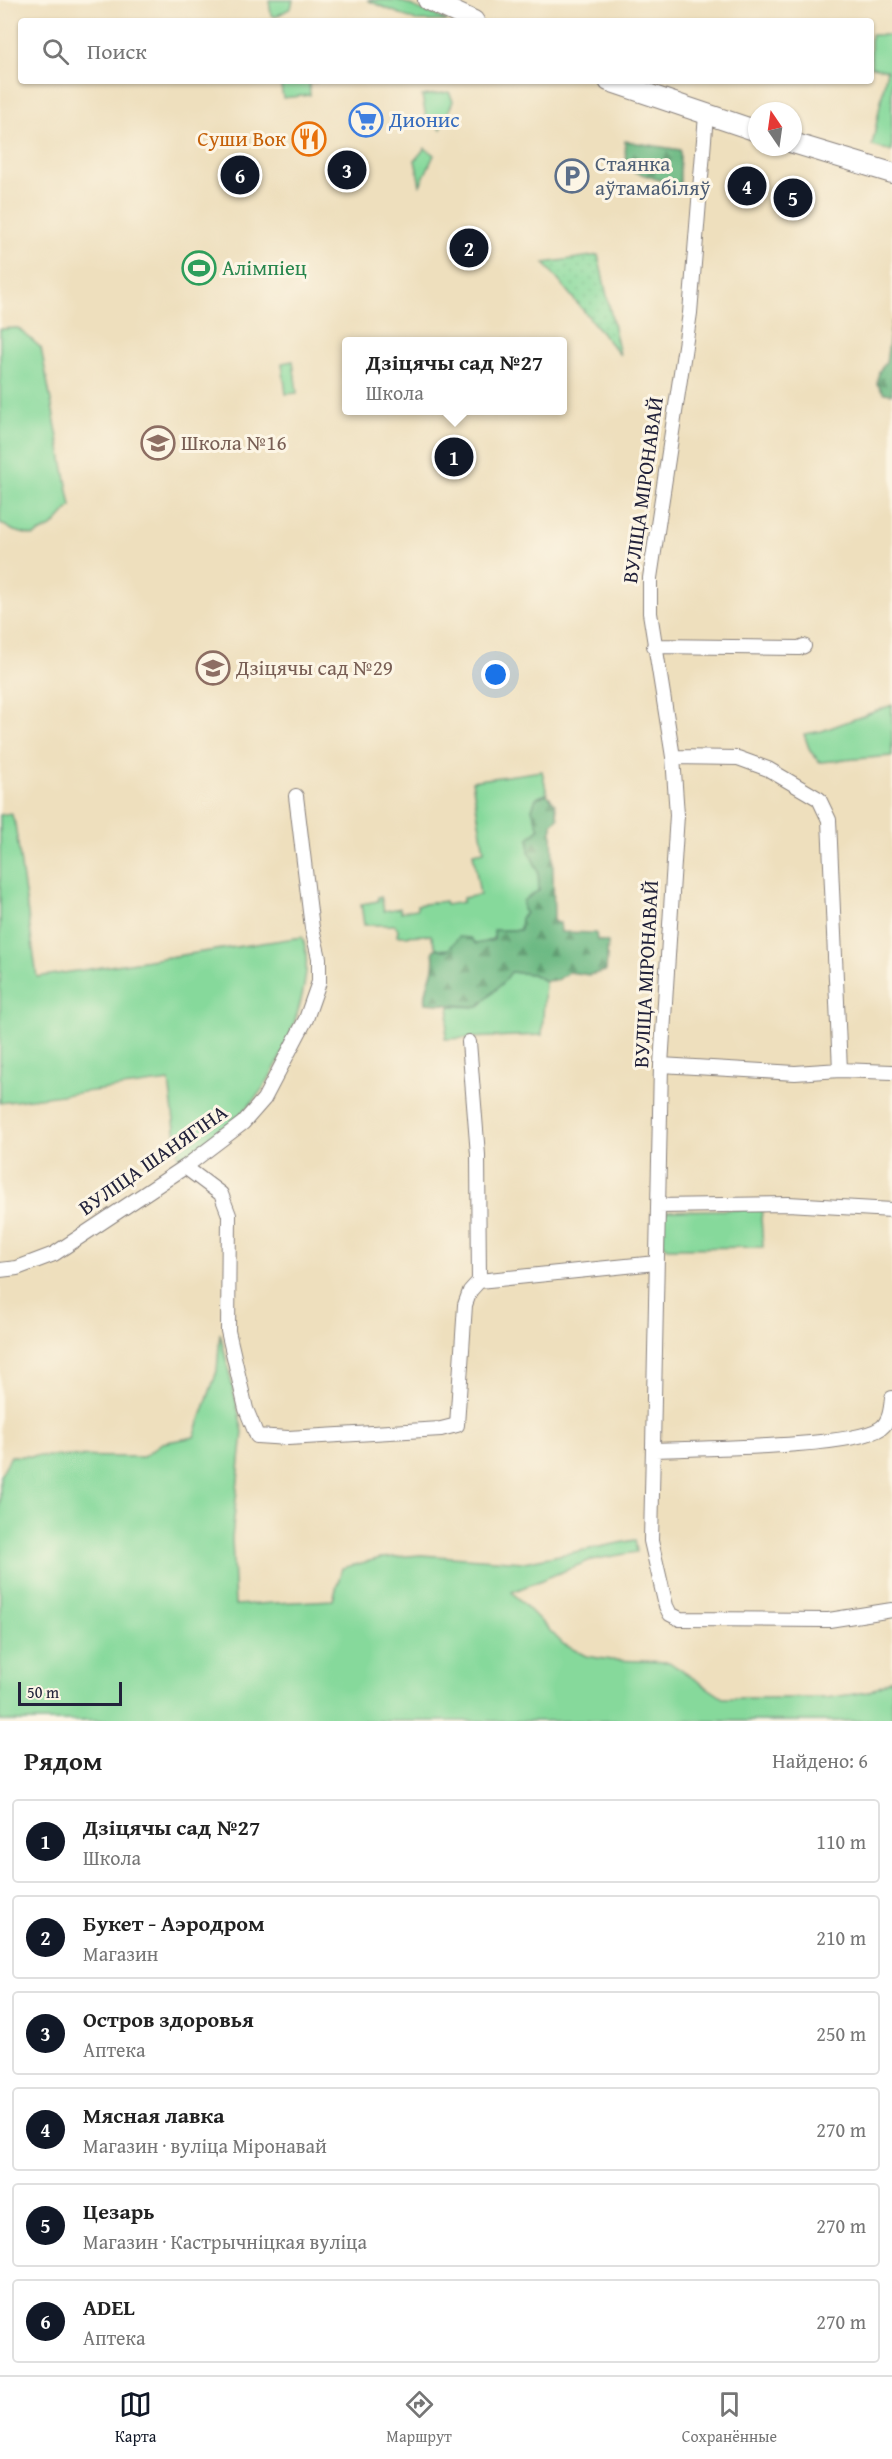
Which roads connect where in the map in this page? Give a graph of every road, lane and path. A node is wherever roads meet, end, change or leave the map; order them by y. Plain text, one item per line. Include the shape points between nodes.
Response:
1 (428, 0) edge
2 (467, 18) edge
3 (618, 84) edge
4 (706, 115) junction
5 (748, 128) edge
6 (802, 146) edge
7 (892, 173) edge
8 (654, 646) junction
9 (804, 646) dead end
10 (673, 757) junction
11 (296, 796) dead end
12 (469, 1042) dead end
13 (661, 1065) junction
14 (840, 1070) junction
15 (892, 1072) edge
16 (185, 1167) junction
17 (658, 1206) junction
18 (892, 1210) edge
19 (656, 1263) junction
20 (0, 1270) edge
21 (479, 1281) junction
22 (892, 1398) edge
23 (653, 1450) junction
24 (892, 1610) edge

1 - 2 main road
3 - 4 main road
4 - 5 main road
4 - 8 street, ВУЛІЦА МІРОНАВАЙ via 690,313 650,578
6 - 7 main road
8 - 9 street
8 - 10 street, ВУЛІЦА МІРОНАВАЙ
10 - 13 street, ВУЛІЦА МІРОНАВАЙ via 677,815
10 - 14 street via 738,758 768,769 819,799 829,819
11 - 16 street, ВУЛІЦА ШАНЯГІНА via 319,958 315,997 264,1100 243,1123
12 - 21 street via 478,1155
13 - 14 street via 795,1073
13 - 17 street, ВУЛІЦА МІРОНАВАЙ
14 - 15 street
16 - 20 street, ВУЛІЦА ШАНЯГІНА via 54,1254
16 - 21 street via 220,1194 229,1215 228,1331 246,1409 257,1436 288,1438 457,1425 465,1305
17 - 18 street via 788,1204
17 - 19 street, ВУЛІЦА МІРОНАВАЙ
19 - 21 street
19 - 23 street, ВУЛІЦА МІРОНАВАЙ
22 - 23 street via 891,1413 883,1427 864,1435 810,1442
23 - 24 street, ВУЛІЦА МІРОНАВАЙ via 650,1532 670,1614 680,1619 829,1620

